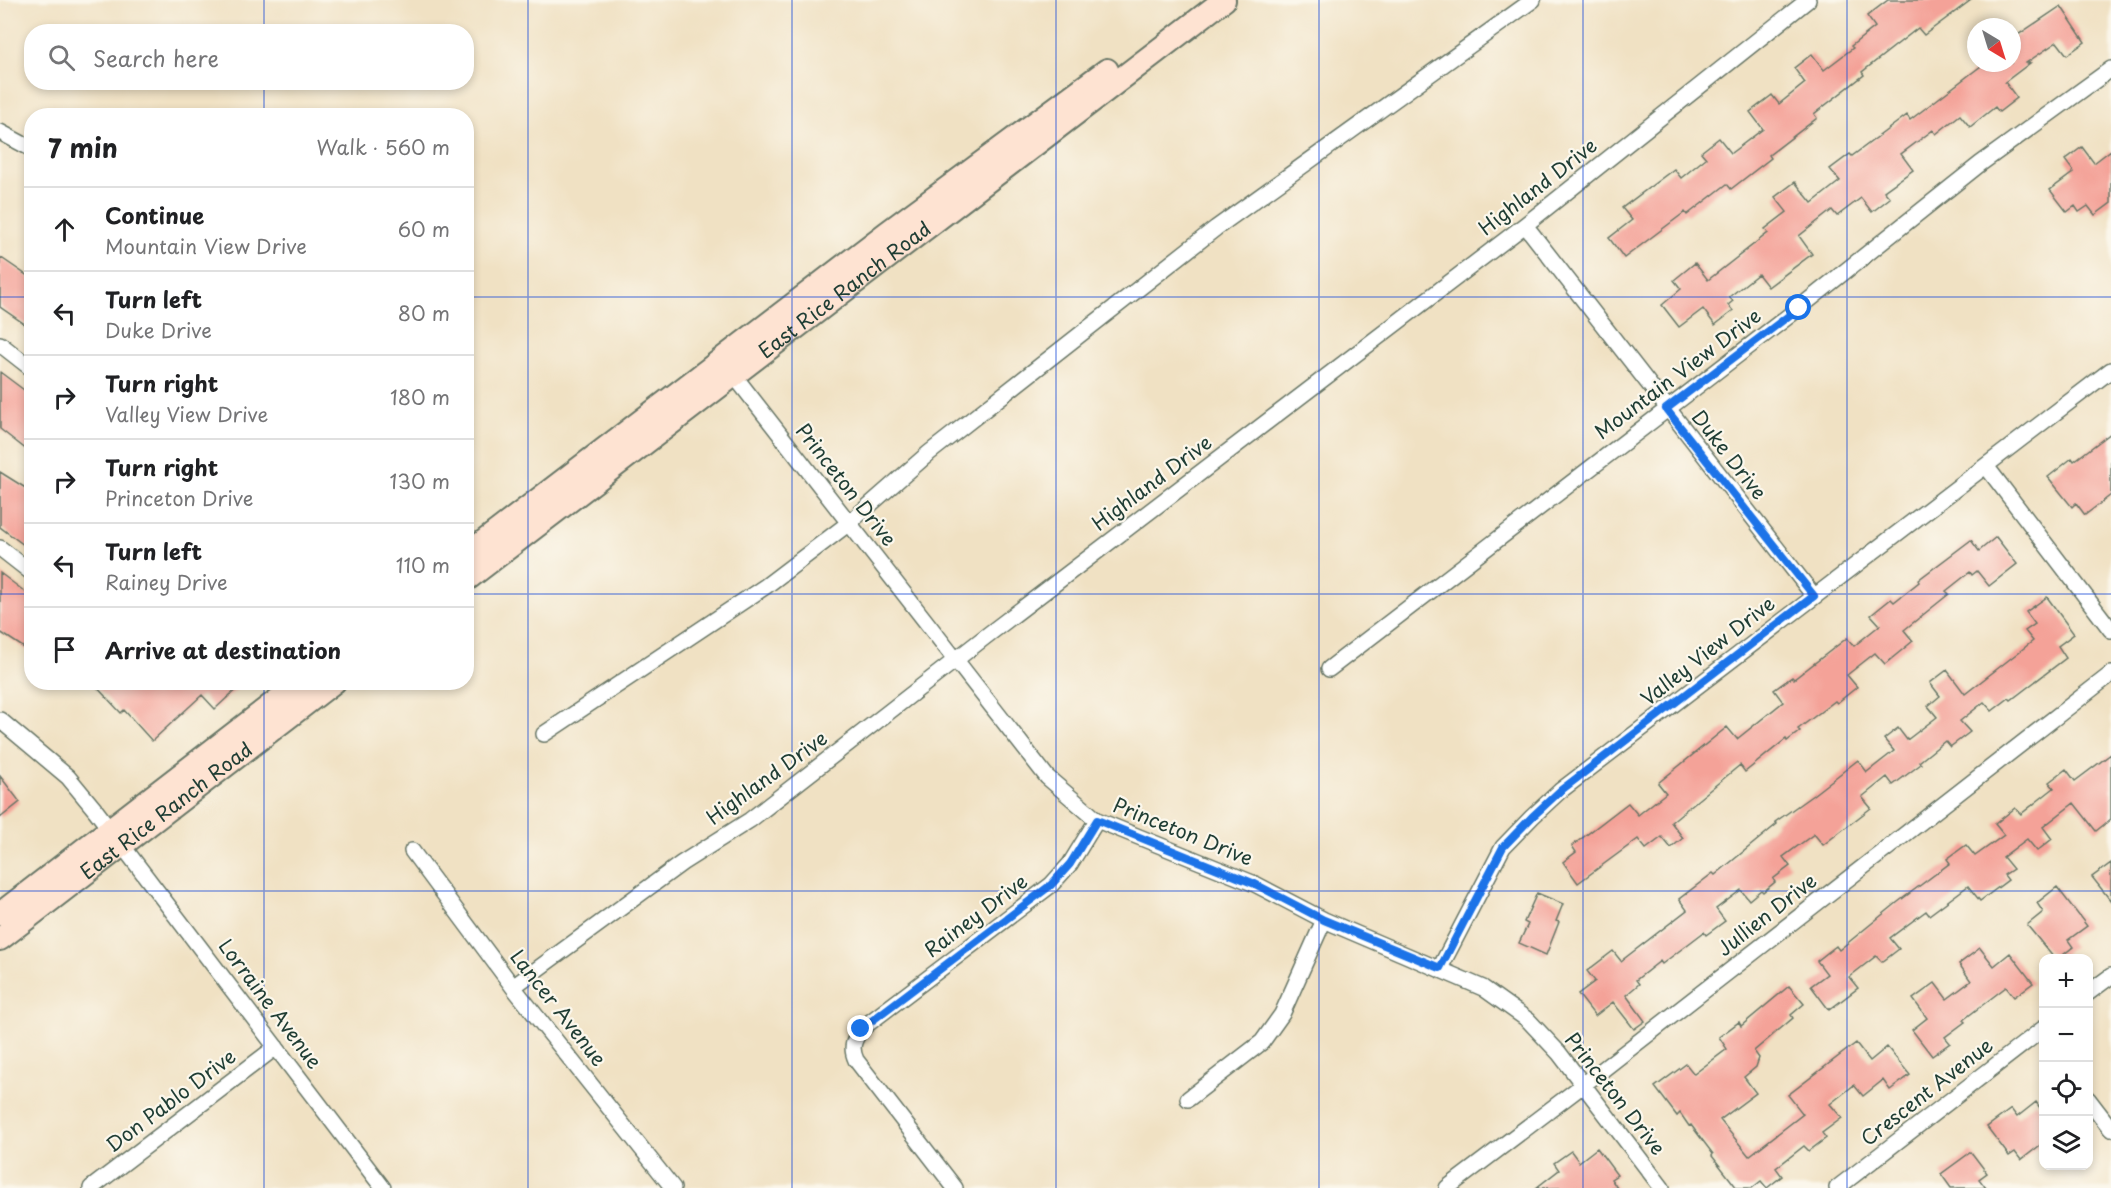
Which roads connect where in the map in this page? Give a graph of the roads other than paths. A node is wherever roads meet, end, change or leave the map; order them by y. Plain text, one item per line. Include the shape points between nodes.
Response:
1 (1202, 0) edge
2 (1224, 0) edge
3 (1533, 0) edge
4 (1808, 0) edge
5 (2111, 69) edge
6 (0, 132) edge
7 (24, 145) edge
8 (1525, 225) junction
9 (0, 344) edge
10 (24, 363) edge
11 (728, 367) junction
12 (2111, 370) edge
13 (1666, 409) junction
14 (1986, 466) junction
15 (849, 524) junction
16 (0, 548) edge
17 (474, 549) edge
18 (24, 567) edge
19 (474, 573) edge
20 (1814, 596) junction
21 (2111, 630) edge
22 (956, 661) junction
23 (1329, 669) dead end
24 (2111, 674) edge
25 (291, 690) edge
26 (323, 690) edge
27 (0, 720) edge
28 (544, 734) dead end
29 (1097, 820) junction
30 (116, 837) junction
31 (412, 851) dead end
32 (0, 914) edge
33 (1324, 920) junction
34 (0, 939) edge
35 (1440, 968) junction
36 (2111, 976) edge
37 (513, 987) junction
38 (2093, 989) edge
39 (2039, 1036) edge
40 (276, 1047) junction
41 (1583, 1085) junction
42 (1188, 1099) dead end
43 (2093, 1106) edge
44 (2111, 1129) edge
45 (91, 1188) edge
46 (383, 1188) edge
47 (673, 1188) edge
48 (955, 1188) edge
49 (1447, 1188) edge
50 (1662, 1188) edge
51 (1837, 1188) edge

1 - 11 main road, East Rice Ranch Road via 888,232
2 - 11 main road, East Rice Ranch Road
3 - 15 street via 1216,228 929,453
4 - 8 street, Highland Drive
5 - 13 street, Mountain View Drive via 1980,164
6 - 7 street
8 - 13 street, Duke Drive
8 - 22 street, Highland Drive
9 - 10 street
11 - 15 street, Princeton Drive
11 - 17 main road, East Rice Ranch Road
11 - 19 main road, East Rice Ranch Road
12 - 14 street, Valley View Drive
13 - 20 street, Duke Drive
13 - 23 street, Mountain View Drive
14 - 20 street, Valley View Drive
14 - 21 street
15 - 22 street, Princeton Drive
15 - 28 street via 766,586
16 - 18 street
20 - 35 street, Valley View Drive via 1560,791 1532,817 1503,847
22 - 29 street, Princeton Drive via 1047,777
22 - 37 street, Highland Drive via 750,820 682,863
24 - 41 street, Jullien Drive
25 - 30 main road, East Rice Ranch Road
26 - 30 main road, East Rice Ranch Road
27 - 30 street, Lorraine Avenue via 68,777
29 - 33 street, Princeton Drive via 1255,884
29 - 48 street, Rainey Drive via 1070,864 1051,885 861,1029 854,1040 852,1051 856,1060
30 - 32 main road, East Rice Ranch Road
30 - 34 main road, East Rice Ranch Road
30 - 40 street, Lorraine Avenue
31 - 37 street, Lancer Avenue
33 - 35 street, Princeton Drive
33 - 42 street via 1282,1014 1262,1042
35 - 41 street, Princeton Drive via 1483,988 1528,1020
36 - 38 street
37 - 47 street, Lancer Avenue
39 - 51 street, Crescent Avenue
40 - 45 street, Don Pablo Drive
40 - 46 street, Lorraine Avenue
41 - 49 street, Jullien Drive
41 - 50 street, Princeton Drive
43 - 44 street

